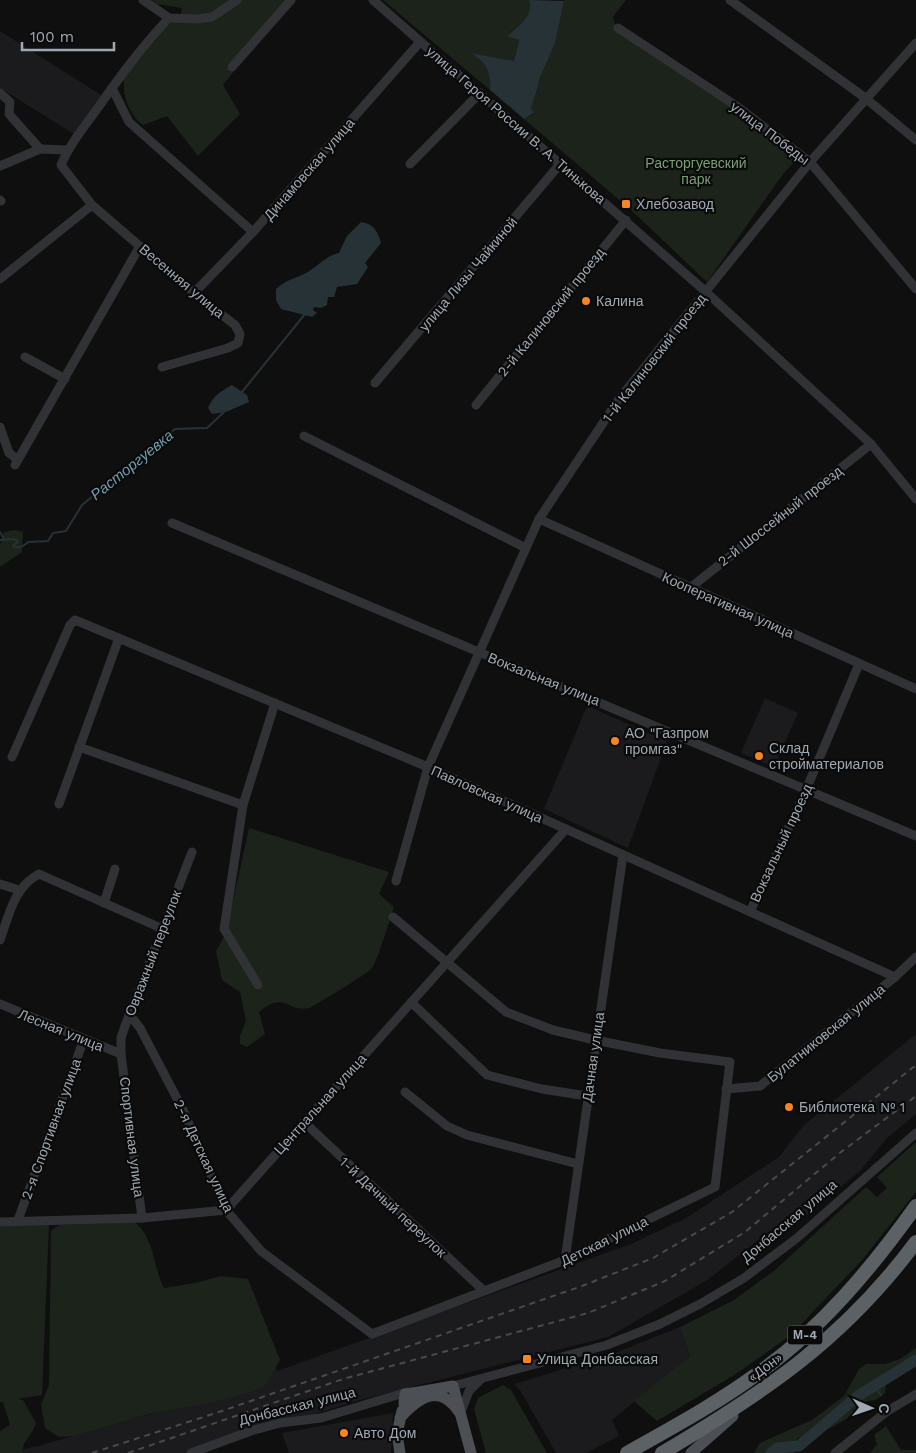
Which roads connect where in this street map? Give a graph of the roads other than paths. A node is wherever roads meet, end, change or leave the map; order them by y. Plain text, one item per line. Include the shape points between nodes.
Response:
1 (143, 0) edge
2 (237, 0) edge
3 (291, 0) edge
4 (373, 0) edge
5 (730, 0) edge
6 (169, 18) junction
7 (618, 28) dead end
8 (420, 42) junction
9 (916, 43) edge
10 (232, 67) dead end
11 (112, 88) junction
12 (0, 93) edge
13 (480, 93) junction
14 (867, 100) junction
15 (916, 140) edge
16 (40, 149) junction
17 (67, 150) junction
18 (810, 162) junction
19 (410, 164) dead end
20 (560, 164) junction
21 (0, 166) edge
22 (92, 205) junction
23 (626, 220) junction
24 (253, 232) junction
25 (140, 246) junction
26 (0, 279) edge
27 (916, 289) edge
28 (705, 291) junction
29 (194, 293) junction
30 (26, 357) dead end
31 (162, 367) dead end
32 (65, 379) junction
33 (375, 383) dead end
34 (476, 405) dead end
35 (0, 427) edge
36 (304, 436) dead end
37 (871, 444) junction
38 (916, 500) edge
39 (539, 519) junction
40 (172, 523) dead end
41 (526, 548) junction
42 (690, 588) junction
43 (119, 638) junction
44 (481, 653) junction
45 (860, 664) junction
46 (916, 690) edge
47 (275, 703) junction
48 (79, 747) junction
49 (12, 757) dead end
50 (428, 767) junction
51 (806, 790) junction
52 (59, 804) dead end
53 (243, 805) junction
54 (566, 829) junction
55 (916, 836) edge
56 (192, 852) dead end
57 (623, 854) junction
58 (116, 869) dead end
59 (396, 881) dead end
60 (0, 884) edge
61 (19, 890) junction
62 (104, 903) junction
63 (750, 912) junction
64 (393, 917) dead end
65 (163, 929) junction
66 (0, 940) edge
67 (914, 959) edge
68 (446, 962) junction
69 (896, 977) junction
70 (258, 986) dead end
71 (411, 1002) junction
72 (0, 1004) edge
73 (130, 1014) junction
74 (84, 1039) junction
75 (595, 1040) junction
76 (121, 1055) junction
77 (726, 1089) junction
78 (405, 1092) dead end
79 (587, 1096) junction
80 (304, 1122) junction
81 (916, 1133) edge
82 (578, 1164) junction
83 (916, 1206) edge
84 (226, 1210) junction
85 (142, 1218) junction
86 (18, 1220) junction
87 (0, 1222) edge
88 (916, 1242) edge
89 (566, 1260) junction
90 (484, 1291) junction
91 (372, 1334) joint
92 (481, 1379) junction
93 (449, 1387) junction
94 (764, 1390) junction
95 (916, 1394) edge
96 (432, 1395) junction
97 (409, 1399) junction
98 (461, 1415) junction
99 (192, 1453) edge
100 (400, 1453) edge
101 (471, 1453) edge
102 (627, 1453) edge
103 (662, 1453) edge
104 (691, 1453) edge
105 (835, 1453) edge

1 - 6 street
2 - 6 street via 212,17
3 - 10 street
4 - 8 street, улица Героя России В. А. Тинькова
5 - 14 street
6 - 11 street
7 - 18 street, улица Победы via 738,107
8 - 13 street, улица Героя России В. А. Тинькова
8 - 24 street, Динамовская улица
9 - 14 street, 1-й Калиновский проезд
11 - 17 street
11 - 24 street via 129,122
12 - 16 street via 10,102 9,114
13 - 19 street
13 - 20 street, улица Героя России В. А. Тинькова
14 - 15 street
14 - 18 street, 1-й Калиновский проезд
16 - 17 street
16 - 21 street
17 - 22 street, Весенняя улица via 61,164
18 - 27 street, улица Победы
18 - 28 street, 1-й Калиновский проезд
20 - 23 street, улица Героя России В. А. Тинькова
20 - 33 street, улица Лизы Чайкиной
22 - 25 street, Весенняя улица
22 - 26 street
23 - 28 street, улица Героя России В. А. Тинькова
23 - 34 street, 2-й Калиновский проезд
24 - 29 street, Динамовская улица
25 - 29 street, Весенняя улица
25 - 32 street
28 - 37 street, улица Героя России В. А. Тинькова
28 - 39 street, 1-й Калиновский проезд via 619,399
29 - 31 street, Весенняя улица via 235,325 240,334 238,342 228,348
30 - 32 street
32 - 35 street via 16,462 9,453
36 - 41 street
37 - 38 street, улица Героя России В. А. Тинькова
37 - 42 street, 2-й Шоссейный проезд
39 - 41 street, 1-й Калиновский проезд
39 - 42 street, Кооперативная улица
40 - 44 street, Вокзальная улица
41 - 44 street, 1-й Калиновский проезд
42 - 45 street, Кооперативная улица
43 - 47 street, Павловская улица
43 - 48 street
43 - 49 street, Павловская улица via 75,620 70,625
44 - 50 street, 1-й Калиновский проезд
44 - 51 street, Вокзальная улица
45 - 46 street, Кооперативная улица
45 - 51 street, Вокзальный проезд
47 - 50 street, Павловская улица
47 - 53 street
48 - 52 street
48 - 53 street
50 - 54 street, Павловская улица
50 - 59 street, 1-й Калиновский проезд
51 - 55 street, Вокзальная улица
51 - 63 street, Вокзальный проезд
53 - 70 street via 224,929
54 - 57 street, Павловская улица
54 - 68 street, Центральная улица
56 - 65 street, Овражный переулок
57 - 63 street, Павловская улица
57 - 75 street, Дачная улица
58 - 62 street
60 - 61 street
61 - 62 street via 26,881 39,874
61 - 66 street
62 - 65 street
63 - 69 street, Павловская улица
64 - 68 street
65 - 73 street, Овражный переулок
67 - 69 street, Булатниковская улица
68 - 71 street, Центральная улица
68 - 75 street via 506,1012 553,1030
69 - 77 street, Булатниковская улица via 760,1086
71 - 79 street via 487,1075 542,1090
71 - 80 street, Центральная улица
72 - 74 street, Лесная улица
73 - 76 street, Овражный переулок via 121,1038
73 - 84 street, 2-я Детская улица via 184,1110
74 - 76 street, Лесная улица
74 - 86 street, 2-я Спортивная улица
75 - 77 street, Детская улица via 730,1062
75 - 79 street, Дачная улица
76 - 85 street, Спортивная улица
77 - 89 street, Детская улица via 715,1187
78 - 82 street via 447,1126 467,1136
79 - 82 street, Дачная улица
80 - 84 street, Центральная улица
80 - 90 street, 1-й Дачный переулок
81 - 92 street, Донбасская улица via 797,1238 749,1274 700,1304 607,1345
82 - 89 street, Дачная улица
83 - 102 highway, «Дон» / М-4 via 881,1256 781,1356 712,1404
84 - 85 street
84 - 91 street, 2-я Детская улица via 261,1250
85 - 86 street
86 - 87 street
88 - 94 highway, «Дон» / М-4 via 868,1301 833,1336
89 - 90 street, Детская улица
90 - 91 street, Детская улица
92 - 93 street, Донбасская улица
92 - 98 street via 469,1391
93 - 96 main road
93 - 97 main road, Донбасская улица
93 - 98 main road
94 - 103 highway, «Дон» / М-4
94 - 104 main road
95 - 105 street via 886,1412
96 - 97 main road
96 - 98 main road via 446,1397
97 - 99 street, Донбасская улица via 382,1400 321,1418 280,1423
97 - 100 main road via 397,1434
98 - 101 main road

